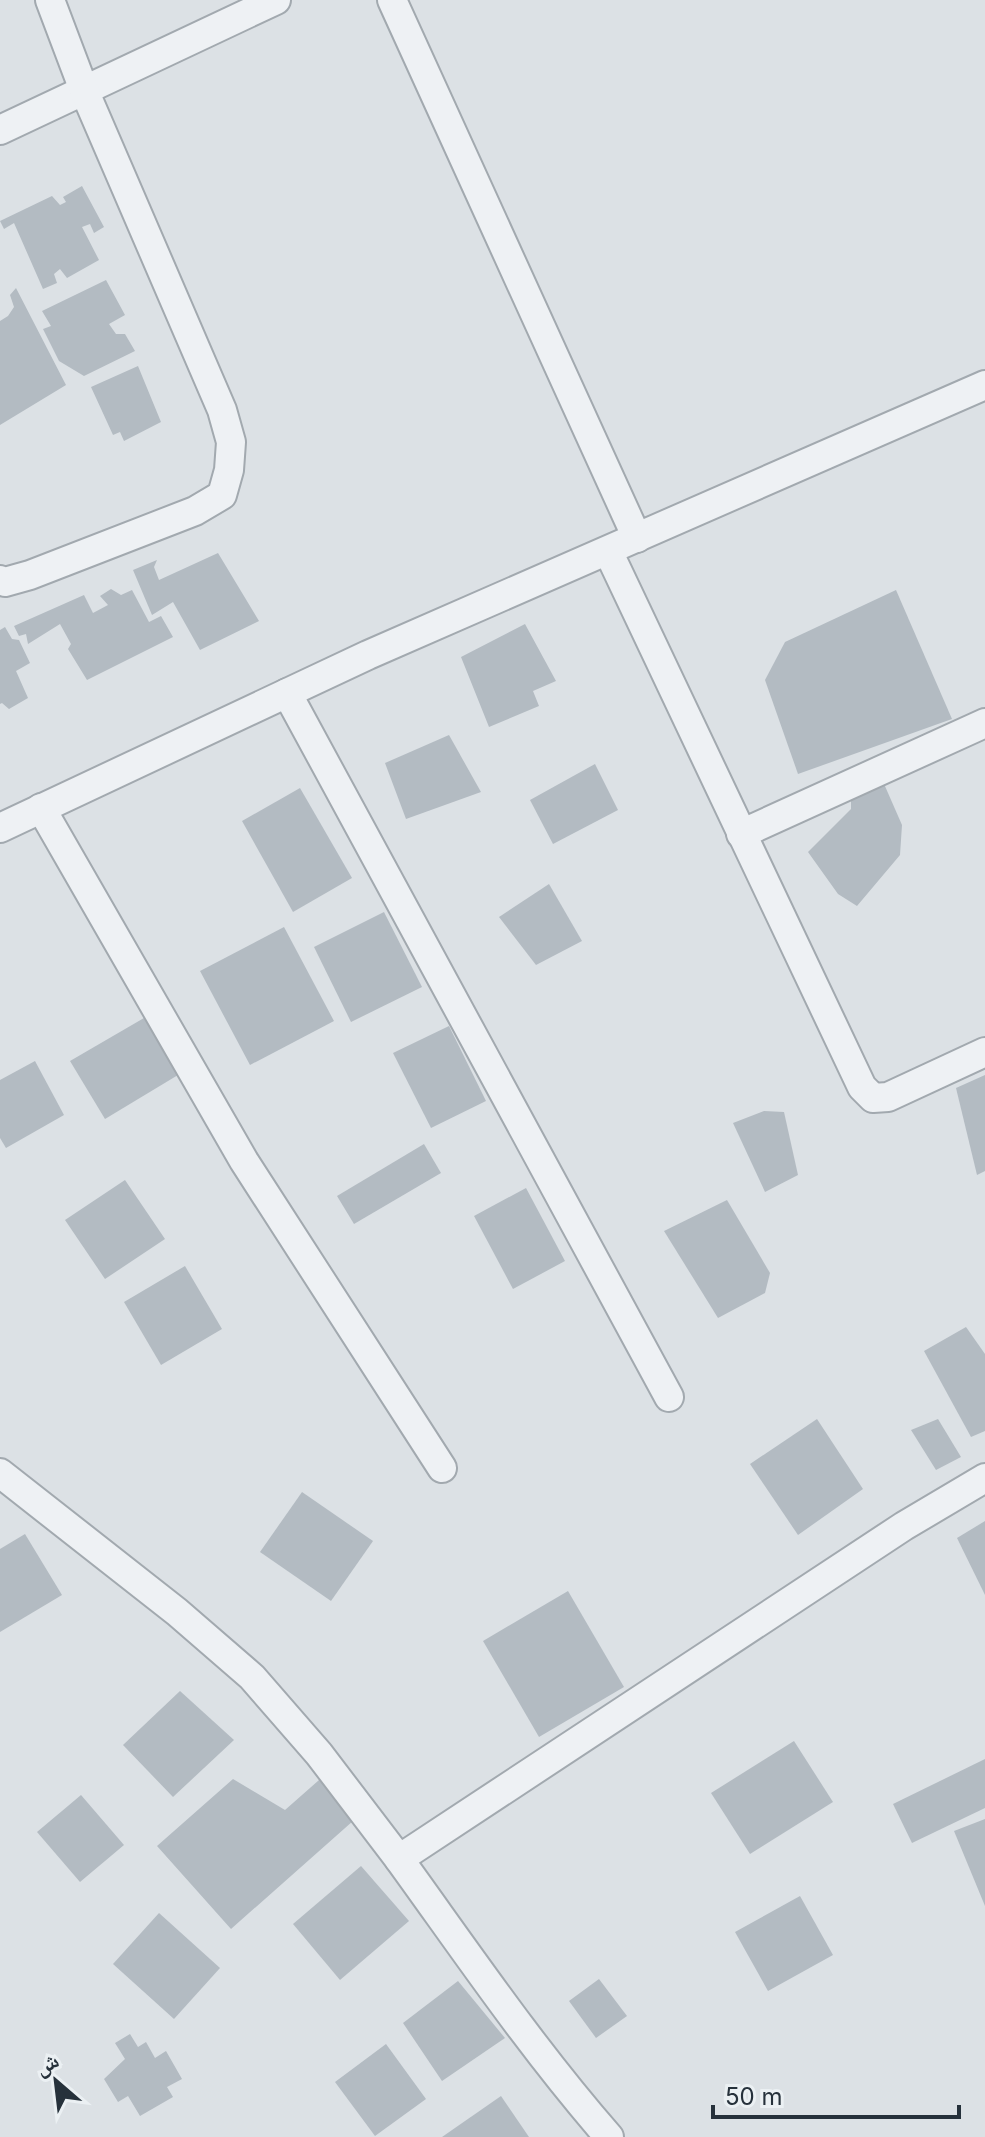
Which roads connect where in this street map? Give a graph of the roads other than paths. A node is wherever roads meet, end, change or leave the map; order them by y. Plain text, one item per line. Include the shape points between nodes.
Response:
1 (50, 0) edge
2 (276, 0) edge
3 (392, 0) edge
4 (84, 90) junction
5 (0, 130) edge
6 (985, 385) edge
7 (637, 538) junction
8 (608, 551) junction
9 (0, 580) edge
10 (287, 693) junction
11 (985, 723) edge
12 (41, 808) junction
13 (0, 828) edge
14 (741, 834) junction
15 (985, 1052) edge
16 (669, 1397) dead end
17 (442, 1468) dead end
18 (0, 1473) edge
19 (985, 1478) edge
20 (399, 1859) junction
21 (609, 2137) edge

1 - 4 street
2 - 4 street
3 - 7 street
4 - 5 street
4 - 9 street via 222,410 231,442 229,470 222,495 195,511 30,575
6 - 7 street
7 - 8 street
8 - 10 street
8 - 14 street
10 - 12 street
10 - 16 street
11 - 14 street
12 - 13 street
12 - 17 street via 244,1161
14 - 15 street via 853,1071 873,1098 906,1090
18 - 20 street via 252,1677
19 - 20 street
20 - 21 street via 521,2030

